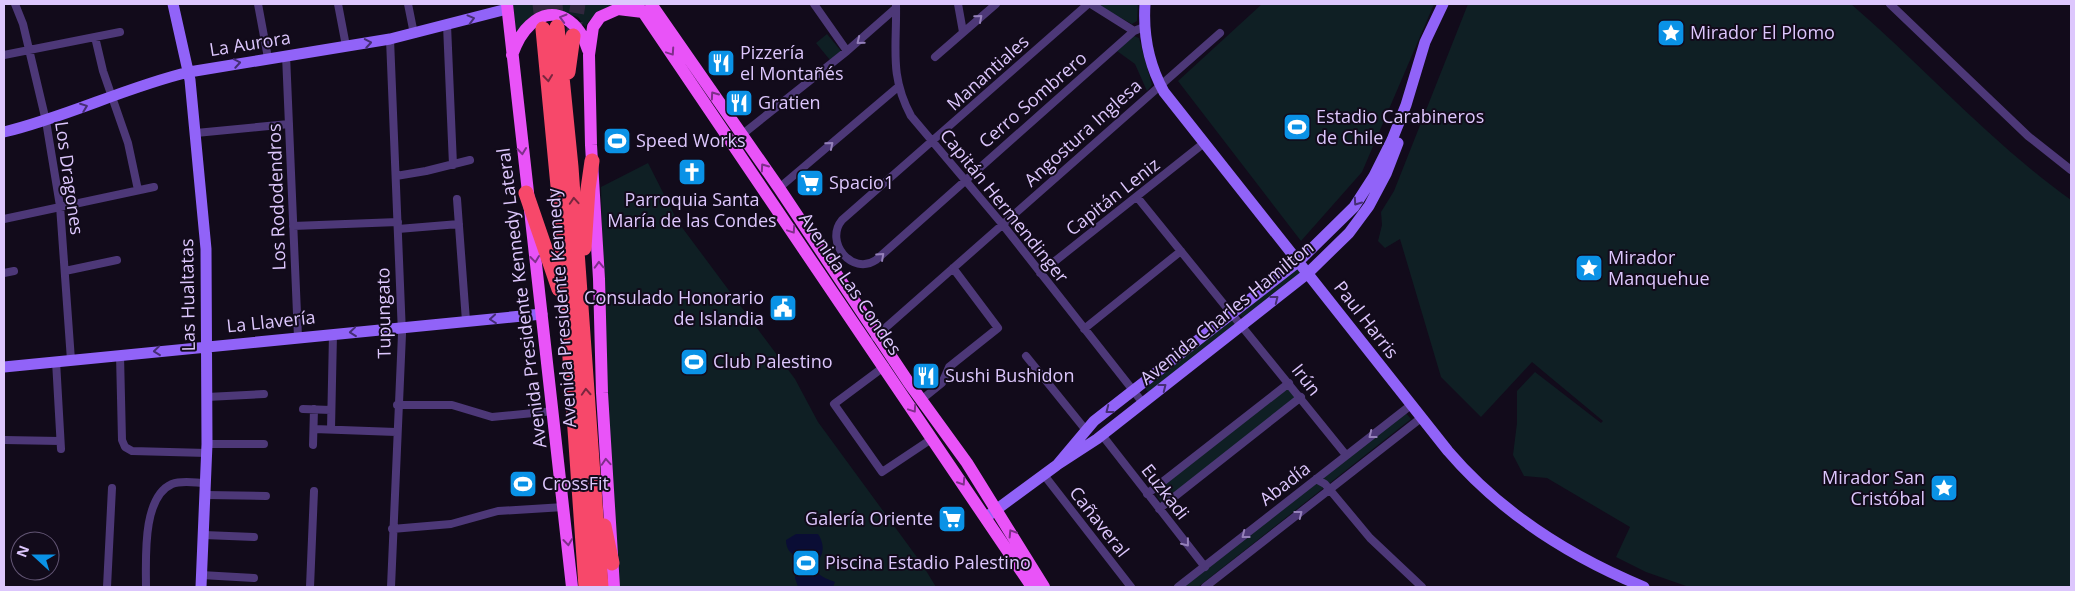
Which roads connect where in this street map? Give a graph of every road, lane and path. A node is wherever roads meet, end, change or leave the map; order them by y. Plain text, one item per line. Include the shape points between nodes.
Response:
1 (15, 4) edge
2 (173, 4) edge
3 (258, 4) edge
4 (338, 4) edge
5 (408, 4) edge
6 (814, 4) edge
7 (958, 4) edge
8 (996, 4) edge
9 (1090, 4) edge
10 (1145, 4) edge
11 (1443, 4) edge
12 (1890, 4) edge
13 (643, 6) edge
14 (896, 6) edge
15 (507, 7) edge
16 (447, 25) junction
17 (1139, 29) junction
18 (120, 32) dead end
19 (963, 32) junction
20 (1220, 33) dead end
21 (414, 34) junction
22 (572, 36) tunnel mouth
23 (94, 37) junction
24 (390, 39) junction
25 (346, 46) junction
26 (29, 50) junction
27 (847, 51) junction
28 (4, 54) edge
29 (286, 55) junction
30 (512, 55) junction
31 (589, 55) junction
32 (935, 57) dead end
33 (268, 58) junction
34 (189, 72) junction
35 (1160, 86) junction
36 (898, 88) junction
37 (113, 96) junction
38 (1406, 105) junction
39 (566, 108) junction
40 (46, 121) junction
41 (289, 124) junction
42 (4, 132) edge
43 (196, 133) junction
44 (737, 138) junction
45 (932, 142) junction
46 (1204, 143) junction
47 (470, 160) dead end
48 (592, 161) junction
49 (454, 164) junction
50 (2071, 170) edge
51 (396, 176) junction
52 (965, 180) junction
53 (154, 188) dead end
54 (779, 188) junction
55 (138, 190) junction
56 (526, 193) junction
57 (1137, 197) junction
58 (457, 199) dead end
59 (60, 206) junction
60 (4, 219) edge
61 (459, 224) junction
62 (398, 225) junction
63 (1003, 225) junction
64 (293, 226) junction
65 (841, 250) junction
66 (1181, 251) junction
67 (117, 260) dead end
68 (828, 260) junction
69 (1298, 262) junction
70 (953, 268) junction
71 (14, 271) dead end
72 (65, 271) junction
73 (4, 273) edge
74 (1040, 273) junction
75 (1307, 274) junction
76 (580, 284) junction
77 (1231, 313) junction
78 (542, 314) junction
79 (567, 314) junction
80 (466, 321) junction
81 (1243, 324) junction
82 (402, 327) junction
83 (1084, 329) junction
84 (333, 334) junction
85 (298, 337) junction
86 (873, 339) junction
87 (207, 346) junction
88 (120, 355) junction
89 (1026, 356) dead end
90 (71, 360) junction
91 (56, 361) junction
92 (885, 366) junction
93 (4, 367) edge
94 (1289, 383) junction
95 (1132, 392) junction
96 (264, 394) dead end
97 (207, 397) junction
98 (1300, 397) junction
99 (921, 400) junction
100 (1143, 403) junction
101 (398, 405) junction
102 (1411, 405) junction
103 (302, 409) dead end
104 (314, 409) junction
105 (331, 410) junction
106 (554, 411) junction
107 (1421, 418) junction
108 (314, 429) junction
109 (1085, 429) junction
110 (331, 430) junction
111 (396, 432) junction
112 (1100, 437) junction
113 (933, 438) junction
114 (4, 440) edge
115 (264, 444) dead end
116 (313, 445) dead end
117 (207, 448) junction
118 (1346, 455) junction
119 (1057, 465) junction
120 (591, 471) junction
121 (1044, 475) junction
122 (1316, 479) junction
123 (112, 488) dead end
124 (206, 489) junction
125 (1329, 490) junction
126 (314, 491) dead end
127 (1147, 494) junction
128 (266, 496) dead end
129 (564, 507) junction
130 (1159, 509) junction
131 (997, 510) junction
132 (985, 518) junction
133 (392, 529) junction
134 (204, 535) junction
135 (254, 537) dead end
136 (612, 563) junction
137 (1204, 567) junction
138 (1023, 573) junction
139 (202, 575) junction
140 (254, 578) dead end
141 (107, 587) edge
142 (146, 587) edge
143 (201, 587) edge
144 (310, 587) edge
145 (391, 587) edge
146 (572, 587) edge
147 (586, 587) edge
148 (601, 587) edge
149 (614, 587) edge
150 (1021, 587) edge
151 (1032, 587) edge
152 (1044, 587) edge
153 (1131, 587) edge
154 (1178, 587) edge
155 (1206, 587) edge
156 (1422, 587) edge
157 (1644, 587) edge

1 - 26 street, Los Dragones
2 - 34 street, Las Hualtatas
3 - 33 street
4 - 25 street
5 - 21 street
6 - 27 street
7 - 19 street
19 -> 8 street
9 - 17 street, Manantiales
9 - 45 street, Manantiales
10 - 17 street, Paul Harris
11 - 38 street, Avenida Charles Hamilton via 1425,42
12 - 50 street via 2028,136
13 - 31 main road via 618,9 600,17 593,27
13 - 44 main road, Avenida Las Condes
14 -> 27 street
14 - 36 street, Capitán Hermendinger via 894,58
16 -> 15 street, La Aurora
15 - 30 main road, Avenida Presidente Kennedy Lateral
16 - 21 street, La Aurora
16 - 49 street
17 - 35 street, Paul Harris
17 - 52 street, Cerro Sombrero
18 - 23 street
19 - 32 street
20 - 35 street, Angostura Inglesa
21 - 24 street, La Aurora
22 - 39 highway
23 - 26 street
23 - 37 street
25 -> 24 street, La Aurora
24 - 51 street, Tupungato
25 - 29 street, La Aurora
26 - 28 street
26 - 40 street, Los Dragones
27 - 44 street
29 - 33 street, La Aurora
29 - 41 street, Los Rododendros
31 -> 30 main road via 575,24 563,17 552,16 538,18 528,26
30 -> 56 main road, Avenida Presidente Kennedy Lateral
31 - 48 main road
34 -> 33 street, La Aurora
34 - 37 street, La Aurora
34 - 43 street, Las Hualtatas
35 - 46 street, Paul Harris
35 - 63 street, Angostura Inglesa
36 - 45 street, Capitán Hermendinger via 911,116
54 -> 36 street
40 -> 37 street, La Aurora
37 - 55 street
38 -> 69 street, Avenida Charles Hamilton via 1374,176 1354,207
38 - 75 street, Avenida Charles Hamilton via 1397,146 1377,194 1349,233
76 -> 39 highway, Avenida Presidente Kennedy
39 -> 79 highway, Avenida Presidente Kennedy via 550,28
40 - 42 street, La Aurora
40 - 59 street, Los Dragones
41 - 43 street
41 - 64 street, Los Rododendros
43 - 87 street, Las Hualtatas via 206,249
54 -> 44 main road, Avenida Las Condes
44 -> 86 main road, Avenida Las Condes
45 - 52 street, Capitán Hermendinger
45 - 65 street, Manantiales via 840,223 835,240
46 - 57 street, Capitán Leniz
46 - 69 street, Paul Harris
47 - 49 street
48 - 76 highway
136 -> 48 main road
49 - 51 street
51 - 62 street, Tupungato
52 - 63 street, Capitán Hermendinger
65 -> 52 street, Cerro Sombrero via 855,264 872,263
53 - 55 street
54 - 68 main road, Avenida Las Condes
55 - 59 street
56 -> 78 main road, Avenida Presidente Kennedy Lateral
56 - 79 highway
57 - 66 street, Irún
57 - 74 street, Capitán Leniz
58 - 61 street
59 - 60 street
59 - 72 street, Los Dragones
61 - 62 street
61 - 80 street
62 - 64 street
62 - 82 street, Tupungato
63 - 70 street, Angostura Inglesa
63 - 74 street, Capitán Hermendinger
64 - 85 street, Los Rododendros
65 - 68 street
66 - 77 street, Irún
66 - 83 street
67 - 72 street
68 - 86 main road, Avenida Las Condes
69 - 75 street, Paul Harris
69 - 77 street, Avenida Charles Hamilton
70 - 86 street, Angostura Inglesa
70 - 99 street via 998,328 949,367 942,383
71 - 73 street
72 - 90 street, Los Dragones
74 - 83 street, Capitán Hermendinger
81 -> 75 street, Avenida Charles Hamilton
75 - 102 street, Paul Harris
120 -> 76 highway, Avenida Presidente Kennedy
77 - 81 street, Irún
77 - 95 street, Avenida Charles Hamilton
78 -> 80 street, La Llavería
78 - 106 main road, Avenida Presidente Kennedy Lateral
79 - 147 highway, Avenida Presidente Kennedy
80 - 82 street, La Llavería
81 - 94 street, Irún
100 -> 81 street, Avenida Charles Hamilton
82 -> 84 street, La Llavería
82 - 101 street, Tupungato
83 - 95 street, Capitán Hermendinger
84 - 85 street, La Llavería
84 - 105 street
85 - 87 street, La Llavería
86 - 92 main road, Avenida Las Condes
86 - 99 main road, Avenida Las Condes
87 -> 88 street, La Llavería
87 - 97 street, Las Hualtatas
88 - 90 street, La Llavería
88 - 117 street via 122,440 125,447 132,451
89 - 109 street
90 - 91 street, La Llavería
91 - 93 street, La Llavería
91 - 114 street via 61,445
92 -> 113 main road, Avenida Las Condes
92 - 113 street via 834,404 882,472
94 - 98 street, Irún
94 - 127 street
95 - 100 street, Capitán Hermendinger
95 -> 109 street, Avenida Charles Hamilton
96 - 97 street
97 - 117 street, Las Hualtatas
98 - 118 street, Irún
98 - 130 street
99 - 131 main road, Avenida Las Condes
100 - 112 street, Avenida Charles Hamilton
101 - 106 street via 452,405 492,417
101 - 111 street, Tupungato
102 - 107 street, Paul Harris
102 -> 118 street, Abadía
103 - 104 street
104 - 105 street
104 - 108 street
105 - 110 street
106 - 129 main road, Avenida Presidente Kennedy Lateral
107 - 125 street, Abadía
107 - 157 street, Paul Harris via 1474,480 1528,524 1586,561
108 - 110 street
108 - 116 street
109 - 112 street via 1091,436
109 - 119 street, Avenida Charles Hamilton
110 - 111 street
111 - 133 street, Tupungato
112 - 119 street, Avenida Charles Hamilton
112 - 127 street, Euzkadi
113 -> 132 main road, Avenida Las Condes
115 - 117 street
117 - 124 street, Las Hualtatas
118 - 122 street, Abadía
119 - 121 street, Avenida Charles Hamilton
120 - 136 highway
120 - 148 highway, Avenida Presidente Kennedy
121 - 131 street, Avenida Charles Hamilton
121 - 153 street, Cañaveral
122 - 125 street
122 -> 137 street, Abadía
123 - 141 street
124 - 128 street
124 - 134 street, Las Hualtatas
124 - 142 street via 178,482 167,486 156,496 146,545
155 -> 125 street, Abadía
125 - 156 street via 1370,538
126 - 144 street
127 - 130 street, Euzkadi
129 - 133 street via 498,511 451,524
129 -> 146 main road, Avenida Presidente Kennedy Lateral
130 -> 137 street, Euzkadi
131 - 132 street, Avenida Charles Hamilton
152 -> 131 main road, Avenida Las Condes
132 - 138 main road, Avenida Las Condes
133 - 145 street, Tupungato
134 - 135 street
134 - 139 street, Las Hualtatas
136 - 149 main road
137 - 154 street, Abadía
138 - 150 street
138 - 151 main road, Avenida Las Condes
139 - 140 street
139 - 143 street, Las Hualtatas

